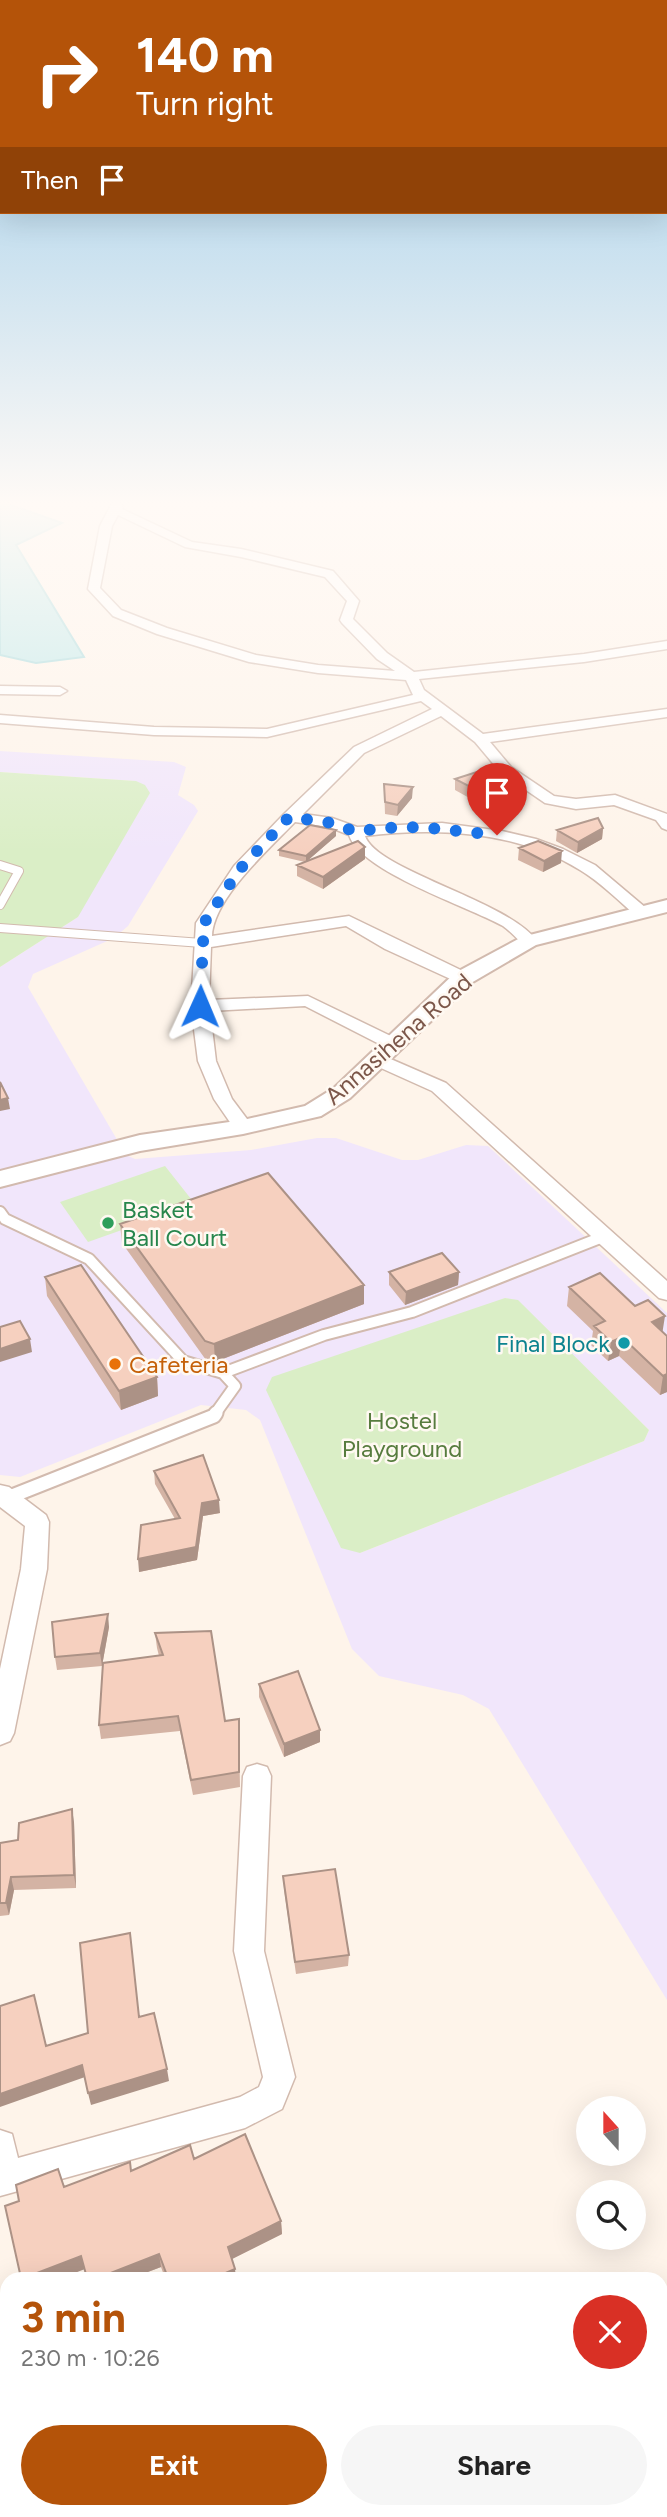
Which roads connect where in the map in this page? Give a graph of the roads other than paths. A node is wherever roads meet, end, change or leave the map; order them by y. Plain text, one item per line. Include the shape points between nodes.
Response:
1 (131, 618) edge
2 (347, 618) edge
3 (667, 645) edge
4 (411, 676) junction
5 (0, 690) edge
6 (60, 691) dead end
7 (424, 696) junction
8 (442, 710) junction
9 (667, 713) edge
10 (0, 719) edge
11 (480, 739) junction
12 (289, 817) junction
13 (667, 825) edge
14 (356, 832) junction
15 (0, 865) edge
16 (0, 905) edge
17 (667, 906) edge
18 (640, 911) junction
19 (0, 928) edge
20 (529, 941) junction
21 (202, 943) junction
22 (463, 978) junction
23 (200, 1006) junction
24 (387, 1053) junction
25 (243, 1127) junction
26 (0, 1179) edge
27 (0, 1212) edge
28 (605, 1236) junction
29 (667, 1293) edge
30 (223, 1373) junction
31 (3, 1496) edge
32 (0, 1732) edge
33 (257, 1776) dead end
34 (0, 2146) edge
35 (2, 2179) edge

1 - 4 street via 254,659
2 - 4 street via 382,656
3 - 4 street
4 - 7 street
5 - 6 street
7 - 8 street
7 - 10 street via 267,733 154,731
8 - 11 street
8 - 12 street via 359,750
9 - 11 street
11 - 13 street via 506,770 550,800 576,804 615,800 662,817
12 - 14 street via 332,823
12 - 21 street via 240,869 204,923
14 - 18 street via 421,827 536,842 583,864
14 - 20 street via 360,845 382,862 511,924
15 - 16 lane via 19,870
17 - 18 street, Annasihena Road
18 - 20 street, Annasihena Road
19 - 21 lane
20 - 22 street, Annasihena Road
21 - 22 street via 349,921
21 - 23 street
22 - 24 street, Annasihena Road
23 - 24 street via 308,1001
23 - 25 street via 207,1062 223,1099
24 - 25 street, Annasihena Road via 342,1093 313,1111
24 - 28 street via 439,1087
25 - 26 street, Annasihena Road via 140,1143
27 - 30 lane via 5,1219 89,1259 183,1361
28 - 29 street
28 - 30 lane via 412,1312 324,1335
30 - 31 lane via 235,1386 214,1416
31 - 32 street via 37,1522 34,1569
33 - 35 street via 250,1951 279,2077 271,2098 245,2112
34 - 35 street

